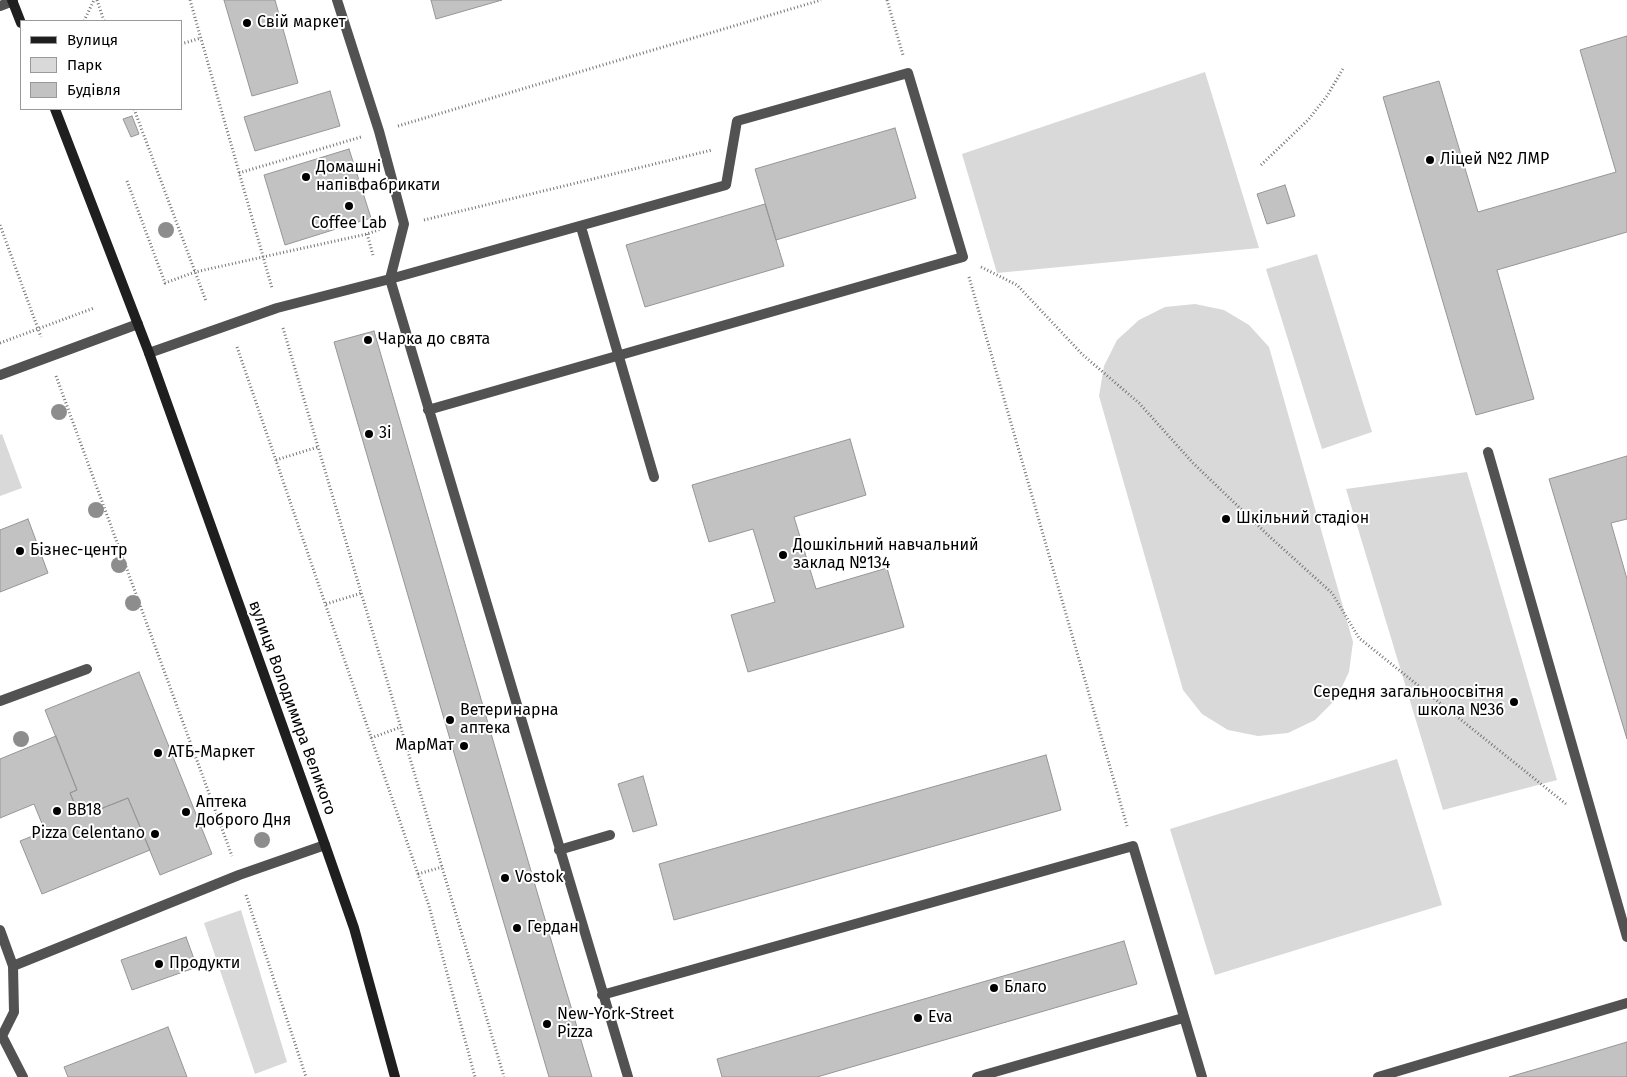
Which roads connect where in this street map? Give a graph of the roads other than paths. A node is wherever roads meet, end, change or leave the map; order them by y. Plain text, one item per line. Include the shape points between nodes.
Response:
1 (12, 0) edge
2 (337, 0) edge
3 (0, 6) edge
4 (20, 20) edge
5 (55, 110) edge
6 (581, 226) junction
7 (390, 279) junction
8 (138, 324) junction
9 (149, 353) junction
10 (619, 356) junction
11 (0, 376) edge
12 (428, 410) junction
13 (1488, 452) dead end
14 (654, 477) dead end
15 (88, 669) dead end
16 (0, 701) edge
17 (610, 835) dead end
18 (325, 845) junction
19 (559, 850) junction
20 (0, 930) edge
21 (1627, 937) edge
22 (13, 966) junction
23 (602, 995) junction
24 (1627, 1004) edge
25 (1183, 1018) junction
26 (2, 1040) edge
27 (23, 1077) edge
28 (395, 1077) edge
29 (628, 1077) edge
30 (977, 1077) edge
31 (1202, 1077) edge
32 (1378, 1077) edge

1 - 3 lane
1 - 4 main road
2 - 7 lane via 379,131 404,224
5 - 8 main road, вулиця Володимира Великого
6 - 7 lane
6 - 10 lane
6 - 10 lane via 726,185 737,121 908,73 963,257
7 - 9 lane via 278,308
7 - 12 lane
8 - 9 main road, вулиця Володимира Великого
8 - 11 lane
9 - 18 main road, вулиця Володимира Великого
10 - 12 lane
10 - 14 lane
12 - 19 lane
13 - 21 lane
15 - 16 lane
17 - 19 lane
18 - 22 lane via 239,875
18 - 28 main road, вулиця Володимира Великого via 354,928
19 - 23 lane
20 - 22 lane
22 - 26 lane via 14,1012
23 - 25 lane via 1133,846
23 - 29 lane
24 - 32 lane
25 - 30 lane
25 - 31 lane
26 - 27 lane

